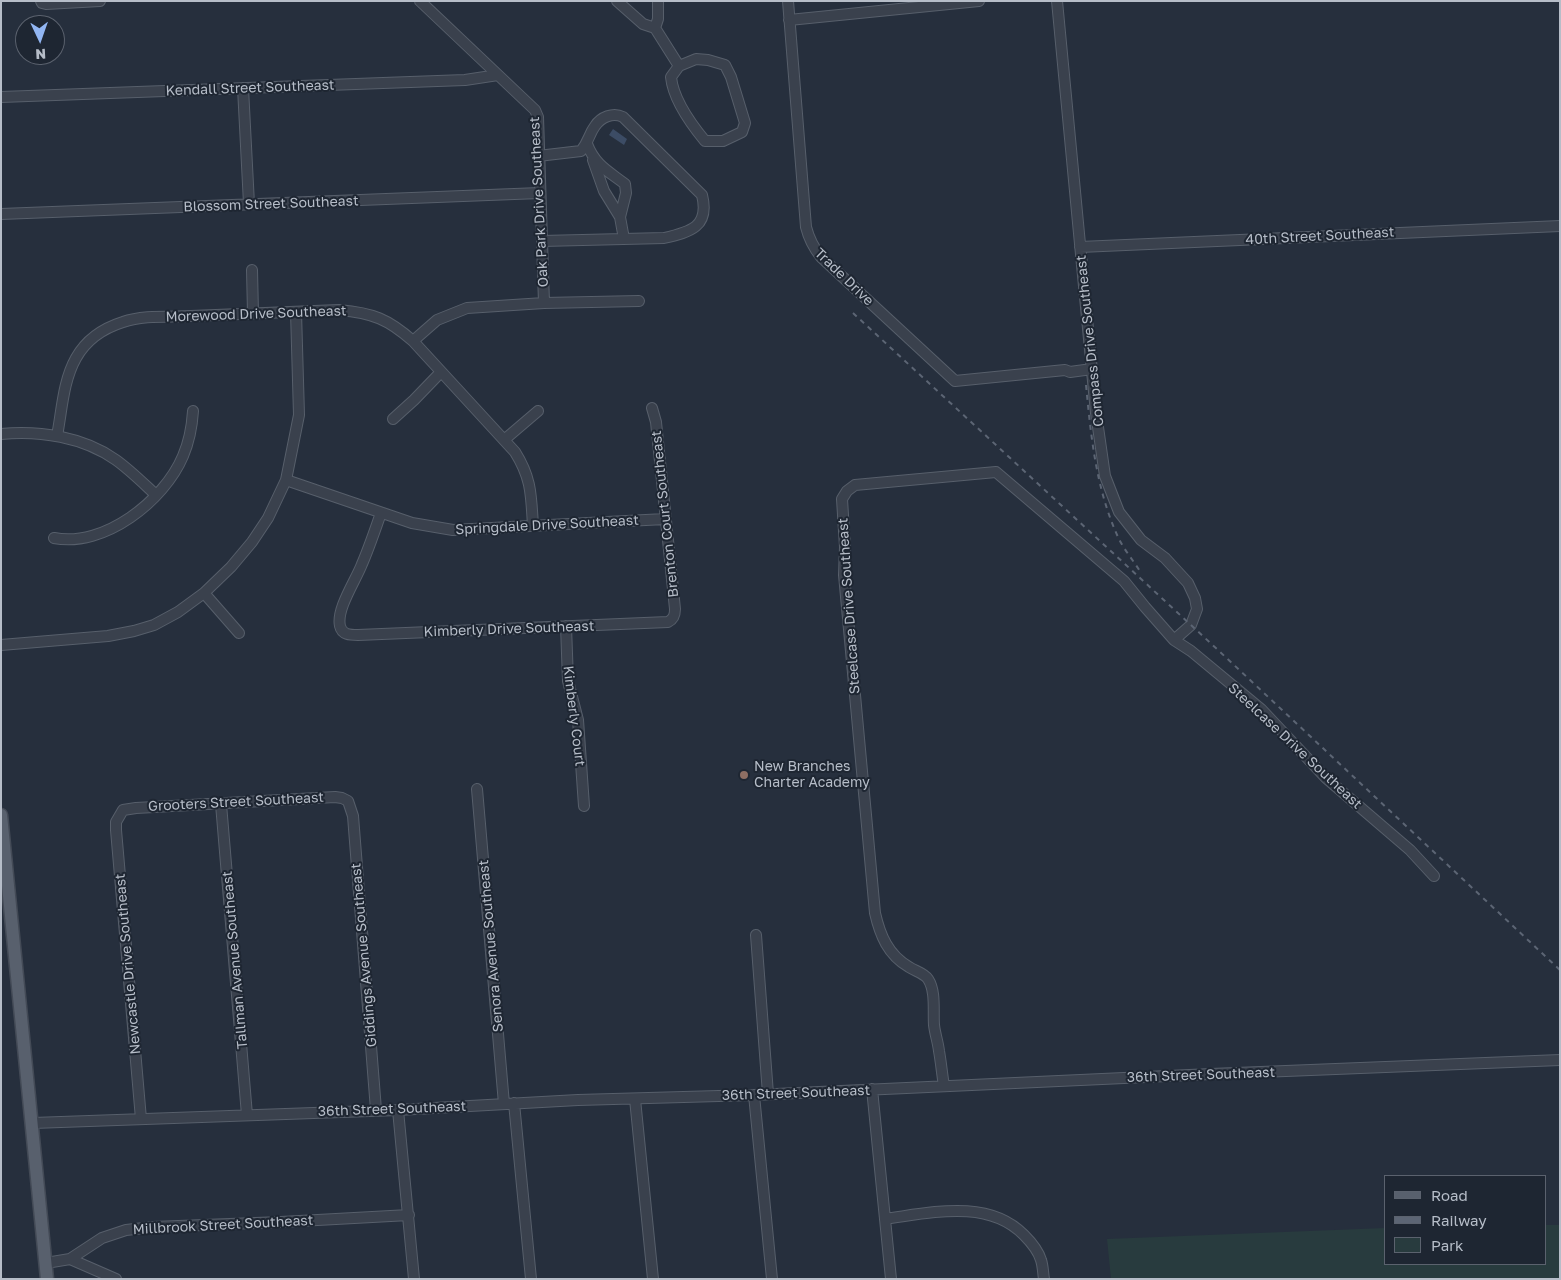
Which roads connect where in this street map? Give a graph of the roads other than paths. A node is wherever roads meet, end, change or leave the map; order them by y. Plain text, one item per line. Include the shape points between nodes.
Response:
1 (100, 1) edge
2 (420, 1) edge
3 (617, 1) edge
4 (658, 1) edge
5 (788, 1) edge
6 (979, 1) edge
7 (1057, 1) edge
8 (42, 2) edge
9 (789, 20) junction
10 (655, 28) junction
11 (679, 66) junction
12 (498, 75) junction
13 (243, 88) junction
14 (1, 97) edge
15 (587, 144) junction
16 (538, 156) junction
17 (592, 156) junction
18 (540, 193) junction
19 (249, 204) junction
20 (1, 214) edge
21 (620, 217) junction
22 (1560, 226) edge
23 (624, 239) junction
24 (542, 240) junction
25 (1080, 247) junction
26 (252, 270) dead end
27 (639, 301) dead end
28 (544, 303) junction
29 (296, 312) junction
30 (253, 314) junction
31 (413, 341) junction
32 (1092, 369) junction
33 (441, 372) junction
34 (652, 408) dead end
35 (193, 411) dead end
36 (538, 411) dead end
37 (393, 419) dead end
38 (1, 434) edge
39 (57, 436) junction
40 (504, 440) junction
41 (286, 480) junction
42 (156, 495) junction
43 (381, 513) junction
44 (665, 519) junction
45 (533, 526) junction
46 (54, 538) dead end
47 (204, 593) junction
48 (672, 620) joint
49 (566, 626) junction
50 (239, 633) dead end
51 (1174, 640) junction
52 (1, 645) edge
53 (477, 789) dead end
54 (348, 801) joint
55 (221, 804) junction
56 (584, 806) dead end
57 (123, 810) joint
58 (1, 816) edge
59 (4, 864) edge
60 (1434, 876) dead end
61 (756, 935) dead end
62 (1560, 1060) edge
63 (944, 1086) junction
64 (872, 1090) junction
65 (768, 1094) junction
66 (754, 1095) junction
67 (635, 1099) junction
68 (509, 1104) junction
69 (376, 1110) junction
70 (398, 1110) junction
71 (247, 1115) junction
72 (141, 1119) junction
73 (33, 1123) junction
74 (408, 1215) junction
75 (885, 1219) junction
76 (70, 1259) junction
77 (46, 1263) junction
78 (47, 1279) edge
79 (116, 1279) edge
80 (414, 1279) edge
81 (531, 1279) edge
82 (653, 1279) edge
83 (772, 1279) edge
84 (891, 1279) edge
85 (1044, 1279) edge

1 - 8 street
2 - 12 street, Oak Park Drive Southeast
3 - 10 street via 643,24
4 - 10 street
5 - 9 street, Trade Drive
6 - 9 street
7 - 25 street, Compass Drive Southeast
9 - 32 street, Trade Drive via 806,227 809,239 821,257 955,381
10 - 11 street
11 - 11 street via 671,77 672,88 704,140 723,141 742,132 746,123 725,65 696,59
12 - 13 street, Kendall Street Southeast via 465,80
12 - 16 street, Oak Park Drive Southeast via 535,110 538,117
13 - 14 street, Kendall Street Southeast
13 - 19 street
15 - 16 street via 581,151
15 - 17 street
15 - 23 street via 594,126 610,114 617,114 702,195 705,205 703,218 695,228 664,238
16 - 18 street, Oak Park Drive Southeast
17 - 21 street via 604,191
17 - 21 street via 624,184 626,193
18 - 19 street, Blossom Street Southeast
18 - 24 street, Oak Park Drive Southeast
19 - 20 street, Blossom Street Southeast
21 - 23 street
22 - 25 street, 40th Street Southeast
23 - 24 street
24 - 28 street, Oak Park Drive Southeast
25 - 32 street, Compass Drive Southeast
26 - 30 street
27 - 28 street
28 - 31 street via 467,308 437,320
29 - 30 street, Morewood Drive Southeast
29 - 31 street, Morewood Drive Southeast via 339,310 376,316
29 - 41 street via 299,415
30 - 39 street, Morewood Drive Southeast via 139,318 104,329 76,358 67,380
31 - 33 street, Morewood Drive Southeast
32 - 51 street, Compass Drive Southeast via 1105,476 1119,512 1141,540 1165,558 1188,583 1195,598 1197,609 1191,625
33 - 37 street
33 - 40 street, Morewood Drive Southeast
34 - 44 street, Brenton Court Southeast
35 - 42 street via 182,458
36 - 40 street
38 - 39 street
39 - 42 street via 86,444 114,458
40 - 45 street, Morewood Drive Southeast via 524,466 531,490
41 - 43 street, Springdale Drive Southeast
41 - 47 street via 252,542
42 - 46 street via 140,510 106,530 76,540
43 - 45 street, Springdale Drive Southeast via 412,523 453,530
43 - 49 street, Kimberly Drive Southeast via 344,604 339,625 346,634
44 - 45 street, Springdale Drive Southeast
44 - 48 street, Brenton Court Southeast via 675,609
47 - 50 street
47 - 52 street via 178,612 134,631
48 - 49 street, Kimberly Drive Southeast
49 - 56 street, Kimberly Court via 568,681 578,720
51 - 60 street, Steelcase Drive Southeast via 1261,709 1326,778 1410,850
51 - 63 street, Steelcase Drive Southeast via 1124,581 996,472 856,485 842,499 844,575 875,913 884,942 901,961 930,982
53 - 68 street, Senora Avenue Southeast
54 - 55 street, Grooters Street Southeast via 335,797
54 - 69 street, Giddings Avenue Southeast via 353,816
55 - 57 street, Grooters Street Southeast
55 - 71 street, Tallman Avenue Southeast
57 - 72 street, Newcastle Drive Southeast via 116,822 116,830
58 - 59 main road
59 - 73 main road
61 - 65 street
62 - 63 street, 36th Street Southeast
63 - 64 street, 36th Street Southeast
64 - 65 street, 36th Street Southeast
64 - 75 street
65 - 66 street, 36th Street Southeast
66 - 67 street, 36th Street Southeast
66 - 83 street
67 - 68 street, 36th Street Southeast
67 - 82 street
68 - 70 street, 36th Street Southeast
68 - 81 street, Senora Avenue Southeast
69 - 70 street, 36th Street Southeast
69 - 71 street, 36th Street Southeast
70 - 74 street
71 - 72 street, 36th Street Southeast
72 - 73 street, 36th Street Southeast
73 - 77 main road
74 - 76 street, Millbrook Street Southeast via 126,1230 102,1238
74 - 80 street
75 - 84 street
75 - 85 street via 948,1211 1000,1218 1017,1228 1034,1246 1041,1260
76 - 77 street, Millbrook Street Southeast
76 - 79 street
77 - 78 main road

